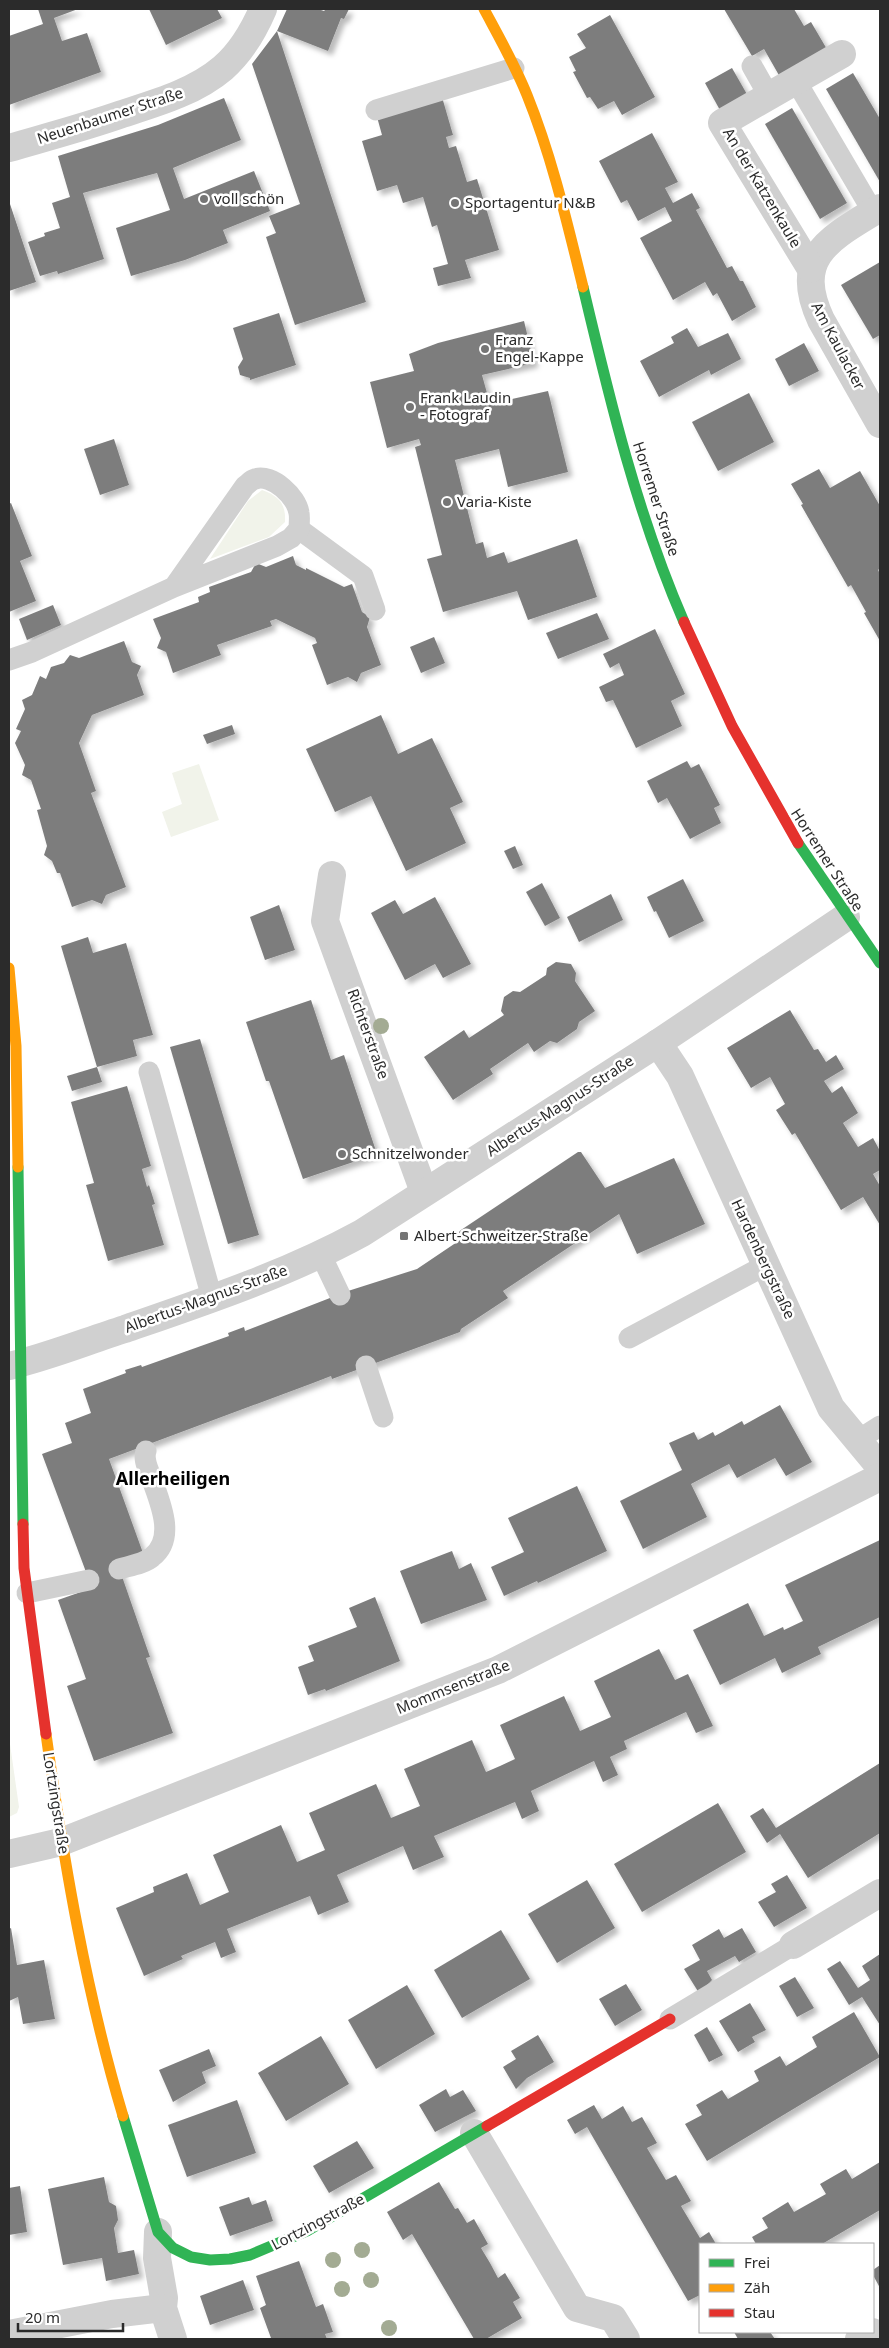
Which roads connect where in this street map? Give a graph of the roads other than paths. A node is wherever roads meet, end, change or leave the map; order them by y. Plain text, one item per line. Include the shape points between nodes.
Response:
1 (263, 9) edge
2 (484, 9) edge
3 (842, 54) dead end
4 (752, 66) dead end
5 (514, 68) junction
6 (796, 81) junction
7 (769, 96) junction
8 (376, 110) dead end
9 (9, 148) edge
10 (877, 210) edge
11 (811, 269) junction
12 (880, 424) edge
13 (298, 529) junction
14 (174, 587) junction
15 (375, 610) dead end
16 (9, 660) edge
17 (332, 875) dead end
18 (846, 916) junction
19 (880, 964) edge
20 (9, 968) edge
21 (11, 1009) edge
22 (658, 1043) junction
23 (149, 1072) dead end
24 (424, 1192) junction
25 (321, 1255) junction
26 (766, 1264) junction
27 (340, 1295) dead end
28 (212, 1298) junction
29 (630, 1338) dead end
30 (15, 1365) edge
31 (366, 1366) dead end
32 (383, 1417) dead end
33 (869, 1433) edge
34 (146, 1451) dead end
35 (880, 1468) edge
36 (880, 1478) edge
37 (119, 1569) dead end
38 (89, 1580) dead end
39 (27, 1593) junction
40 (61, 1842) junction
41 (9, 1854) edge
42 (880, 1893) edge
43 (794, 1945) joint
44 (670, 2019) joint
45 (474, 2133) junction
46 (158, 2232) junction
47 (163, 2308) junction
48 (870, 2333) edge
49 (9, 2334) edge
50 (174, 2339) edge
51 (626, 2339) edge
52 (859, 2339) edge

1 - 9 street, Neuenbaumer Straße via 247,40 222,69 190,88 133,111
2 - 5 street, Horremer Straße
3 - 6 street, An der Katzenkaule
4 - 7 lane
5 - 8 lane
5 - 18 street, Horremer Straße via 531,105 556,180 628,467 684,624 732,728 776,810
6 - 7 street, An der Katzenkaule
6 - 10 lane
7 - 11 street, An der Katzenkaule via 722,124
10 - 11 street via 830,242 818,254
11 - 12 street, Am Kaulacker via 809,286 812,302
13 - 14 lane via 277,546
13 - 14 lane via 299,512 287,492 270,480 255,478 245,486
13 - 15 lane via 363,576
14 - 16 lane
17 - 24 street, Richterstraße via 325,921
18 - 19 street, Horremer Straße
18 - 22 street, Albertus-Magnus-Straße
20 - 21 street
21 - 30 street via 20,1200
22 - 24 street, Albertus-Magnus-Straße
22 - 26 street, Hardenbergstraße via 680,1076
23 - 28 lane
24 - 25 street, Albertus-Magnus-Straße via 362,1233
25 - 27 lane
25 - 28 street, Albertus-Magnus-Straße
26 - 29 lane
26 - 33 street, Hardenbergstraße via 831,1408
28 - 30 street, Albertus-Magnus-Straße
30 - 39 street, Lortzingstraße
31 - 32 lane
33 - 35 street, Hardenbergstraße
34 - 37 lane via 146,1463 164,1518 164,1538 151,1558
36 - 40 street, Mommsenstraße via 498,1670
38 - 39 lane
39 - 40 street, Lortzingstraße
40 - 41 street, Mommsenstraße
40 - 46 street, Lortzingstraße via 101,2038
42 - 43 street
43 - 44 lane
44 - 45 street, Lortzingstraße
45 - 46 street, Lortzingstraße via 307,2231 255,2254 221,2261 206,2260 173,2248
45 - 51 street via 577,2308 613,2318
46 - 47 street, Lortzingstraße via 157,2258
47 - 49 street via 112,2314
47 - 50 street, Lortzingstraße
48 - 52 street

